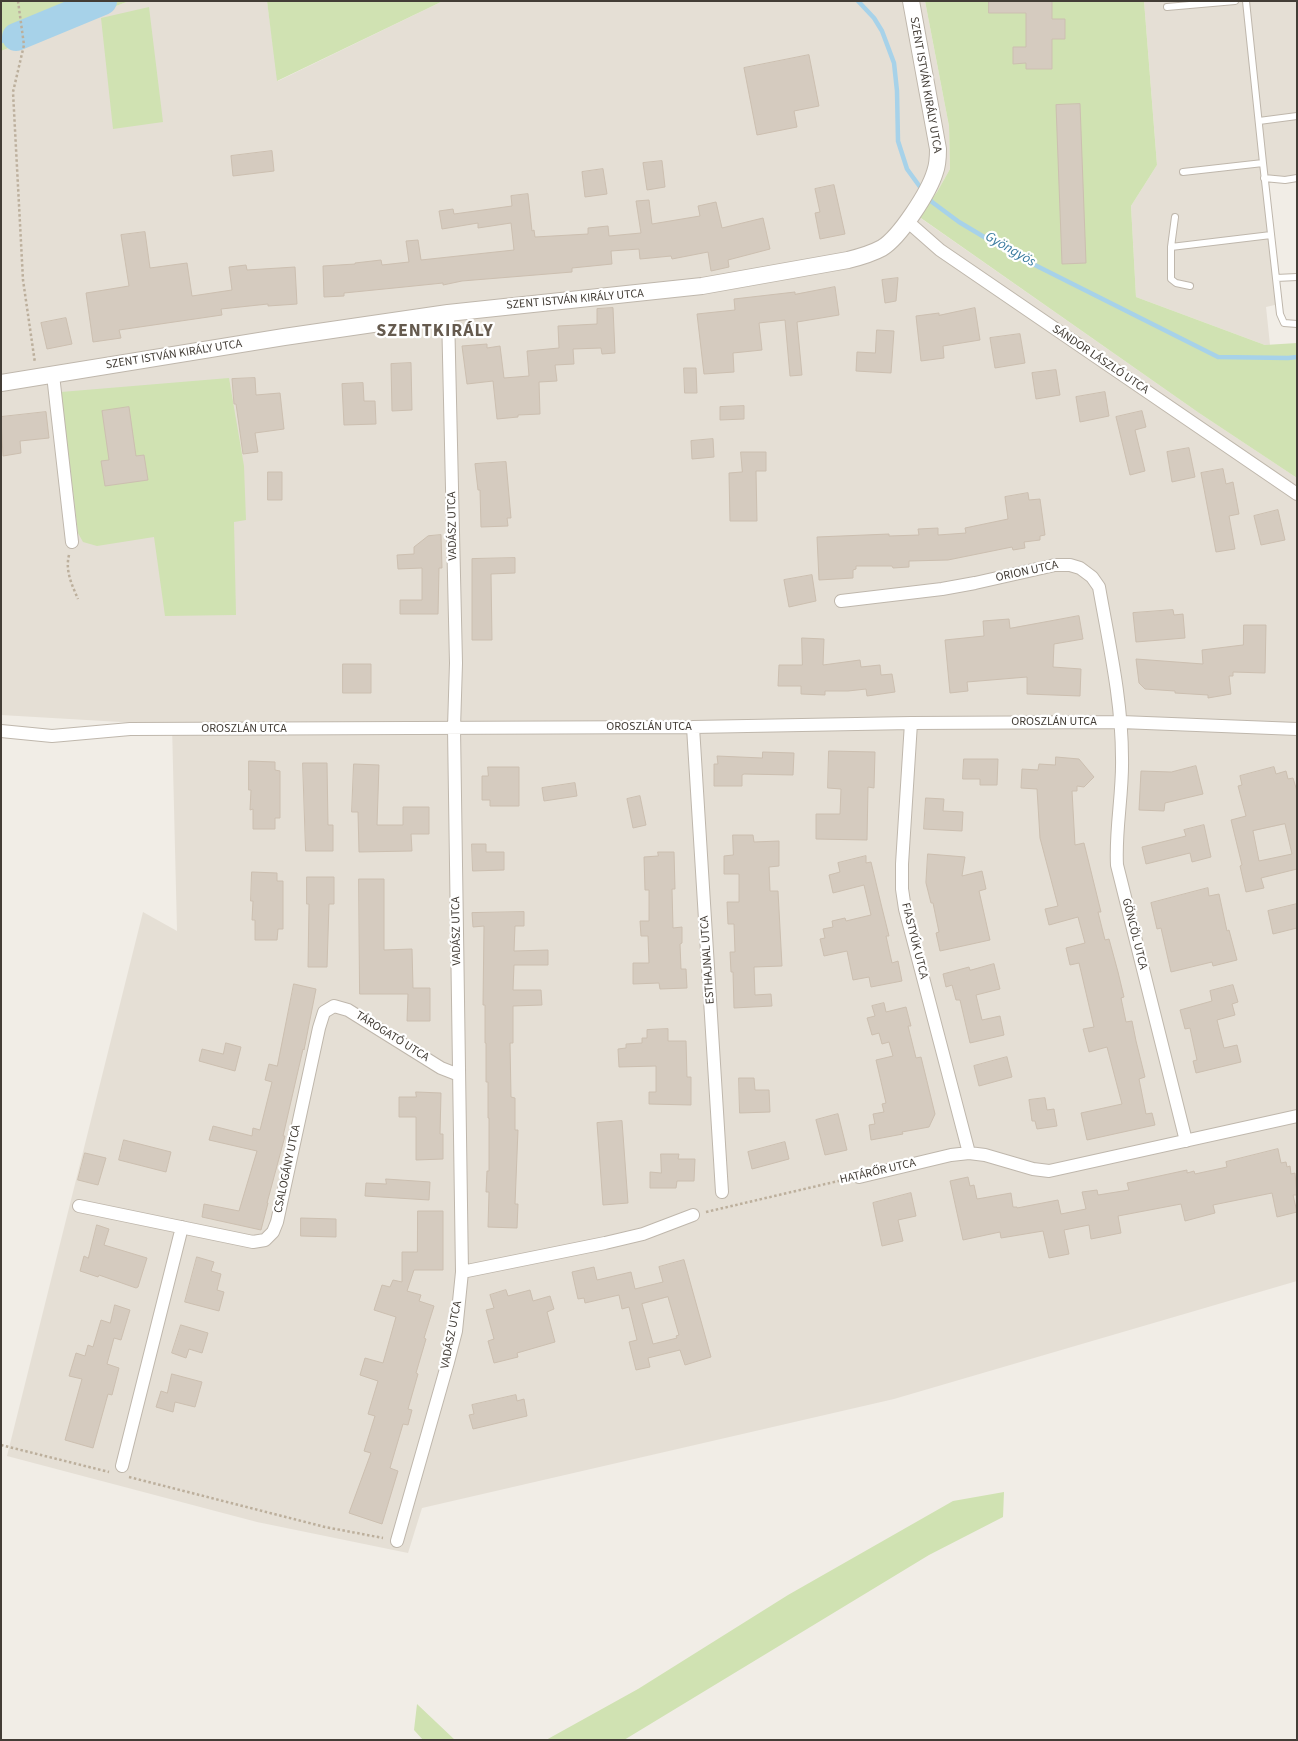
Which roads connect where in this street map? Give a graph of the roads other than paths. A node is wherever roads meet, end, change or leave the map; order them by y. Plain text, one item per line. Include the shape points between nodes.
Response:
1 (910, 1) edge
2 (1235, 1) edge
3 (1246, 1) edge
4 (1167, 7) dead end
5 (1297, 116) edge
6 (1258, 121) junction
7 (1262, 163) junction
8 (1183, 172) dead end
9 (1264, 178) junction
10 (1297, 178) edge
11 (1175, 217) dead end
12 (907, 221) junction
13 (1271, 235) junction
14 (1171, 246) junction
15 (1297, 277) edge
16 (1276, 278) junction
17 (1190, 286) dead end
18 (448, 314) junction
19 (1297, 324) edge
20 (45, 376) junction
21 (1, 383) edge
22 (1297, 494) edge
23 (72, 542) road end
24 (841, 601) dead end
25 (1120, 722) junction
26 (911, 723) junction
27 (693, 727) junction
28 (454, 728) junction
29 (1297, 729) edge
30 (1, 731) edge
31 (324, 1012) joint
32 (459, 1075) junction
33 (1297, 1116) edge
34 (1186, 1141) junction
35 (968, 1153) junction
36 (859, 1177) road end
37 (722, 1192) dead end
38 (79, 1206) dead end
39 (692, 1215) road end
40 (182, 1227) junction
41 (462, 1272) junction
42 (122, 1466) dead end
43 (397, 1540) road end

1 - 12 street, SZENT ISTVÁN KIRÁLY UTCA via 938,148 936,171
2 - 4 lane
3 - 6 lane
5 - 6 lane
6 - 7 lane
7 - 8 lane
7 - 9 lane
9 - 10 lane
9 - 13 lane
11 - 14 lane
12 - 18 street, SZENT ISTVÁN KIRÁLY UTCA via 882,248 848,260 678,290
12 - 22 street, SÁNDOR LÁSZLÓ UTCA via 940,250
13 - 14 lane
13 - 16 lane
14 - 17 lane via 1171,279
15 - 16 lane
16 - 19 lane via 1284,324
18 - 20 street, SZENT ISTVÁN KIRÁLY UTCA
18 - 28 street, VADÁSZ UTCA via 456,663
20 - 21 street, SZENT ISTVÁN KIRÁLY UTCA
20 - 23 street
24 - 25 street, ORION UTCA via 975,584 1055,565 1080,568 1099,587 1119,698
25 - 26 street, OROSZLÁN UTCA
25 - 29 street, OROSZLÁN UTCA
25 - 34 street, GÖNCÖL UTCA via 1122,759 1117,865
26 - 27 street, OROSZLÁN UTCA
26 - 35 street, FIASTYÚK UTCA via 902,889
27 - 28 street, OROSZLÁN UTCA
27 - 37 street, ESTHAJNAL UTCA
28 - 30 street, OROSZLÁN UTCA via 130,729 52,736
28 - 32 street, VADÁSZ UTCA
31 - 32 street, TÁROGATÓ UTCA via 334,1006 348,1010 441,1068
31 - 40 street, CSALOGÁNY UTCA via 273,1232 265,1240 253,1242
32 - 41 street, VADÁSZ UTCA
33 - 34 street, HATÁRŐR UTCA
34 - 35 street, HATÁRŐR UTCA via 1049,1171
35 - 36 street, HATÁRŐR UTCA
38 - 40 street, CSALOGÁNY UTCA
39 - 41 street via 606,1244
40 - 42 street
41 - 43 street, VADÁSZ UTCA via 456,1331

